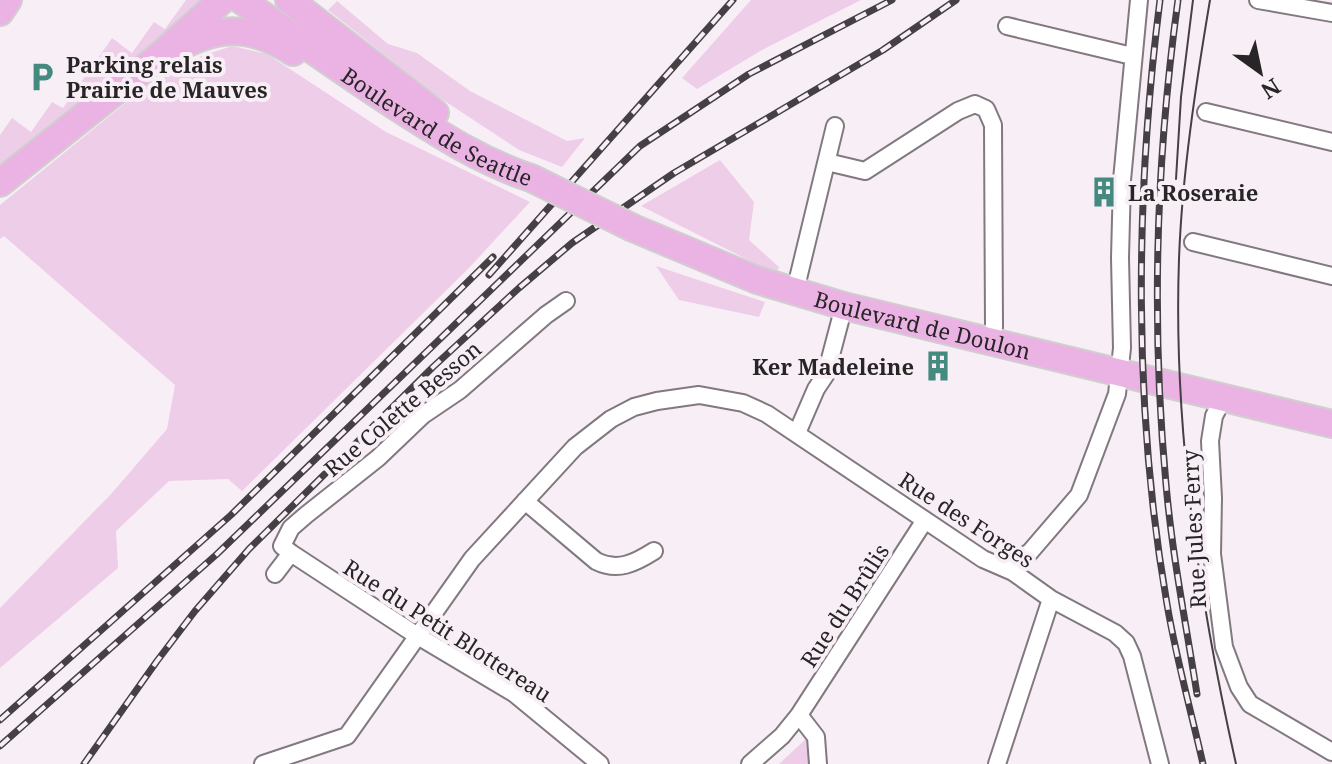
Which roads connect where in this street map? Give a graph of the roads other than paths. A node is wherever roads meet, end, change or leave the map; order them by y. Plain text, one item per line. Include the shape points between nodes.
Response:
1 (8, 0) edge
2 (222, 0) edge
3 (241, 0) edge
4 (1139, 0) edge
5 (1258, 0) edge
6 (298, 7) edge
7 (0, 12) edge
8 (1332, 13) edge
9 (274, 23) junction
10 (1007, 26) dead end
11 (1132, 56) junction
12 (156, 59) junction
13 (1206, 112) dead end
14 (426, 126) junction
15 (835, 126) dead end
16 (1332, 142) edge
17 (827, 162) junction
18 (531, 178) junction
19 (0, 183) edge
20 (1193, 242) dead end
21 (1332, 276) edge
22 (795, 291) junction
23 (566, 301) dead end
24 (844, 306) junction
25 (991, 341) junction
26 (1119, 372) junction
27 (1224, 397) junction
28 (1332, 424) edge
29 (797, 433) junction
30 (525, 501) junction
31 (925, 520) junction
32 (654, 551) dead end
33 (291, 553) junction
34 (1005, 568) junction
35 (275, 574) dead end
36 (1051, 599) junction
37 (416, 635) junction
38 (799, 715) junction
39 (1331, 748) edge
40 (263, 764) edge
41 (600, 764) edge
42 (750, 764) edge
43 (818, 764) edge
44 (997, 764) edge
45 (1160, 764) edge

1 - 7 main road
2 - 12 main road
3 - 9 main road, Boulevard de Seattle
4 - 11 street
5 - 8 street
6 - 9 main road, Boulevard de Seattle via 291,22
6 - 18 main road, Boulevard de Seattle via 460,131
9 - 14 main road, Boulevard de Seattle
10 - 11 street
11 - 26 street via 1122,180
12 - 14 main road via 200,35 248,32 286,48 387,114
12 - 19 main road
13 - 16 street
14 - 18 main road, Boulevard de Seattle via 495,166
15 - 17 street
17 - 22 street
17 - 25 street via 865,171 958,111 975,104 986,109 993,125
18 - 22 main road, Boulevard de Doulon, bridge via 633,228
20 - 21 street
22 - 24 main road, Boulevard de Doulon
23 - 33 street, Rue Colette Besson via 291,528 282,546
24 - 25 main road, Boulevard de Doulon
24 - 29 street via 826,374
25 - 26 main road, Boulevard de Doulon
26 - 27 main road, Boulevard de Doulon
26 - 34 street via 1114,403 1079,495 1030,552
27 - 28 main road, Boulevard de Doulon
27 - 39 street, Rue Jules Ferry via 1210,441 1212,554 1224,647 1250,704
29 - 30 street, Rue des Forges via 732,400 699,395 657,401 634,407 592,432
29 - 31 street, Rue des Forges
30 - 32 street via 606,566 628,565
30 - 37 street, Rue des Forges via 472,559
31 - 34 street, Rue des Forges
31 - 38 street, Rue du Brûlis
33 - 35 street
33 - 37 street, Rue du Petit Blottereau
34 - 36 street, Rue des Forges
36 - 44 street
36 - 45 street, Rue des Forges via 1126,643
37 - 40 street, Rue des Forges via 347,736
37 - 41 street, Rue du Petit Blottereau via 515,694
38 - 42 street, Rue du Brûlis
38 - 43 street via 816,737

